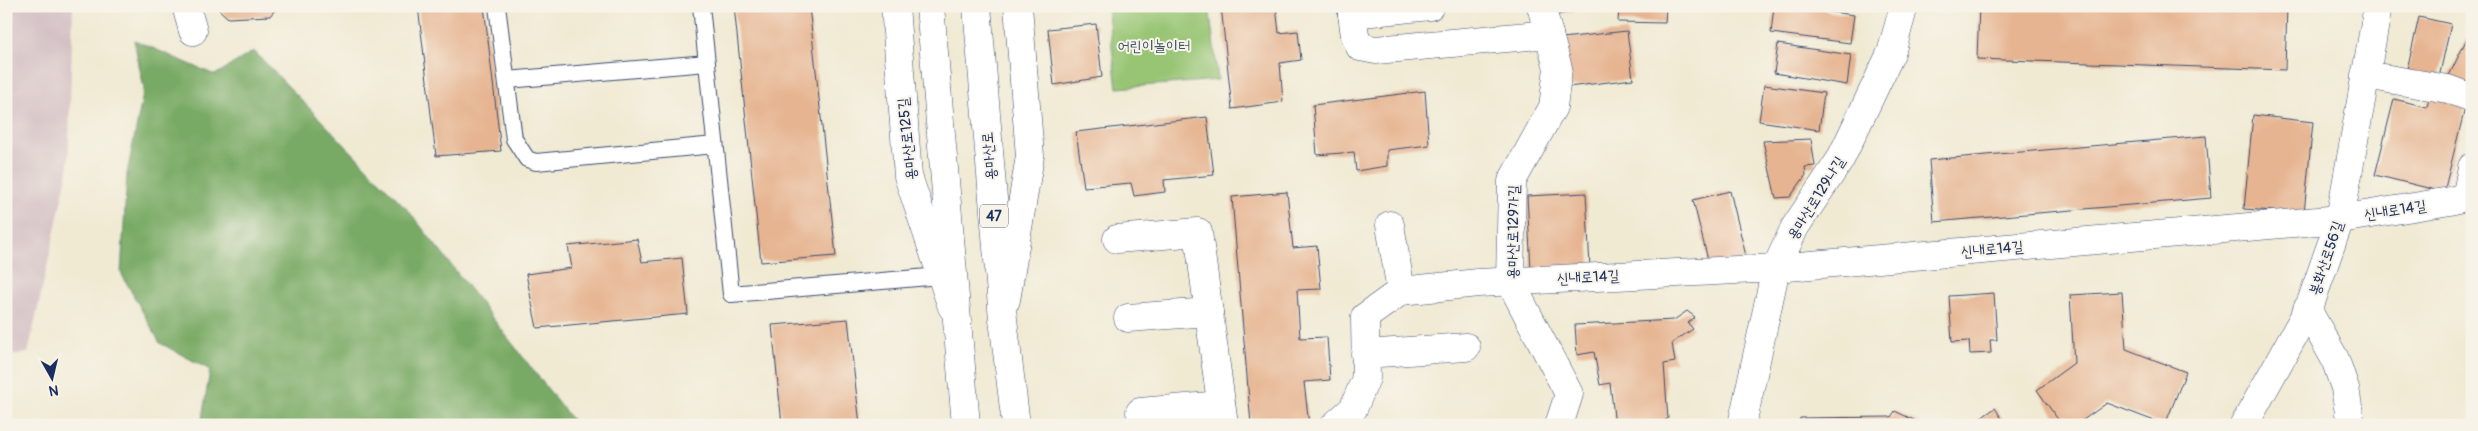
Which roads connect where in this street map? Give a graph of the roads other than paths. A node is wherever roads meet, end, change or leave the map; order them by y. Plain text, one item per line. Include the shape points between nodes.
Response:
1 (497, 6) edge
2 (701, 6) edge
3 (896, 6) edge
4 (930, 6) edge
5 (976, 6) edge
6 (1018, 6) edge
7 (1430, 6) edge
8 (1541, 6) edge
9 (1904, 6) edge
10 (2378, 6) edge
11 (1351, 10) edge
12 (1549, 34) junction
13 (706, 63) junction
14 (2365, 75) junction
15 (507, 80) junction
16 (2472, 98) edge
17 (715, 146) junction
18 (2472, 167) edge
19 (2470, 195) edge
20 (2340, 218) junction
21 (1390, 225) dead end
22 (1117, 239) dead end
23 (1776, 268) junction
24 (940, 276) junction
25 (1510, 281) junction
26 (1401, 291) junction
27 (2307, 309) junction
28 (1209, 312) junction
29 (1128, 318) dead end
30 (1003, 320) junction
31 (958, 325) junction
32 (1466, 347) dead end
33 (1365, 354) junction
34 (1140, 412) dead end
35 (1222, 415) edge
36 (966, 425) edge
37 (1016, 425) edge
38 (1335, 425) edge
39 (1559, 425) edge
40 (1742, 425) edge
41 (2244, 425) edge
42 (2351, 425) edge

1 - 15 lane
2 - 13 lane
3 - 24 street, 용마산로125길 via 908,176
4 - 31 street
5 - 30 street, 용마산로 / 47
6 - 30 street via 1030,156
7 - 11 street
8 - 12 street, 용마산로129가길
9 - 23 street, 용마산로129나길 via 1891,53 1840,160 1795,228
10 - 14 street, 봉화산로56길
11 - 12 street via 1360,47 1376,50
12 - 25 street, 용마산로129가길 via 1558,68 1553,107 1512,181
13 - 15 lane
13 - 17 lane
14 - 16 street via 2448,89
14 - 20 street, 봉화산로56길
15 - 17 lane via 514,139 527,159 536,162
17 - 24 lane via 731,294
18 - 19 street
19 - 20 street, 신내로14길
20 - 23 street, 신내로14길
20 - 27 street, 봉화산로56길
21 - 26 street
22 - 28 street via 1198,232
23 - 25 street, 신내로14길
23 - 40 street, 용마산로129나길
24 - 31 street, 용마산로125길
25 - 26 street, 신내로14길
25 - 39 street, 용마산로129가길 via 1569,394
26 - 33 street via 1365,317
27 - 41 street, 봉화산로56길
27 - 42 street via 2335,359 2345,388
28 - 29 street
28 - 35 street
30 - 37 street, 용마산로 / 47
31 - 36 street
32 - 33 street
33 - 38 street via 1366,378 1361,394 1352,409
34 - 35 street

